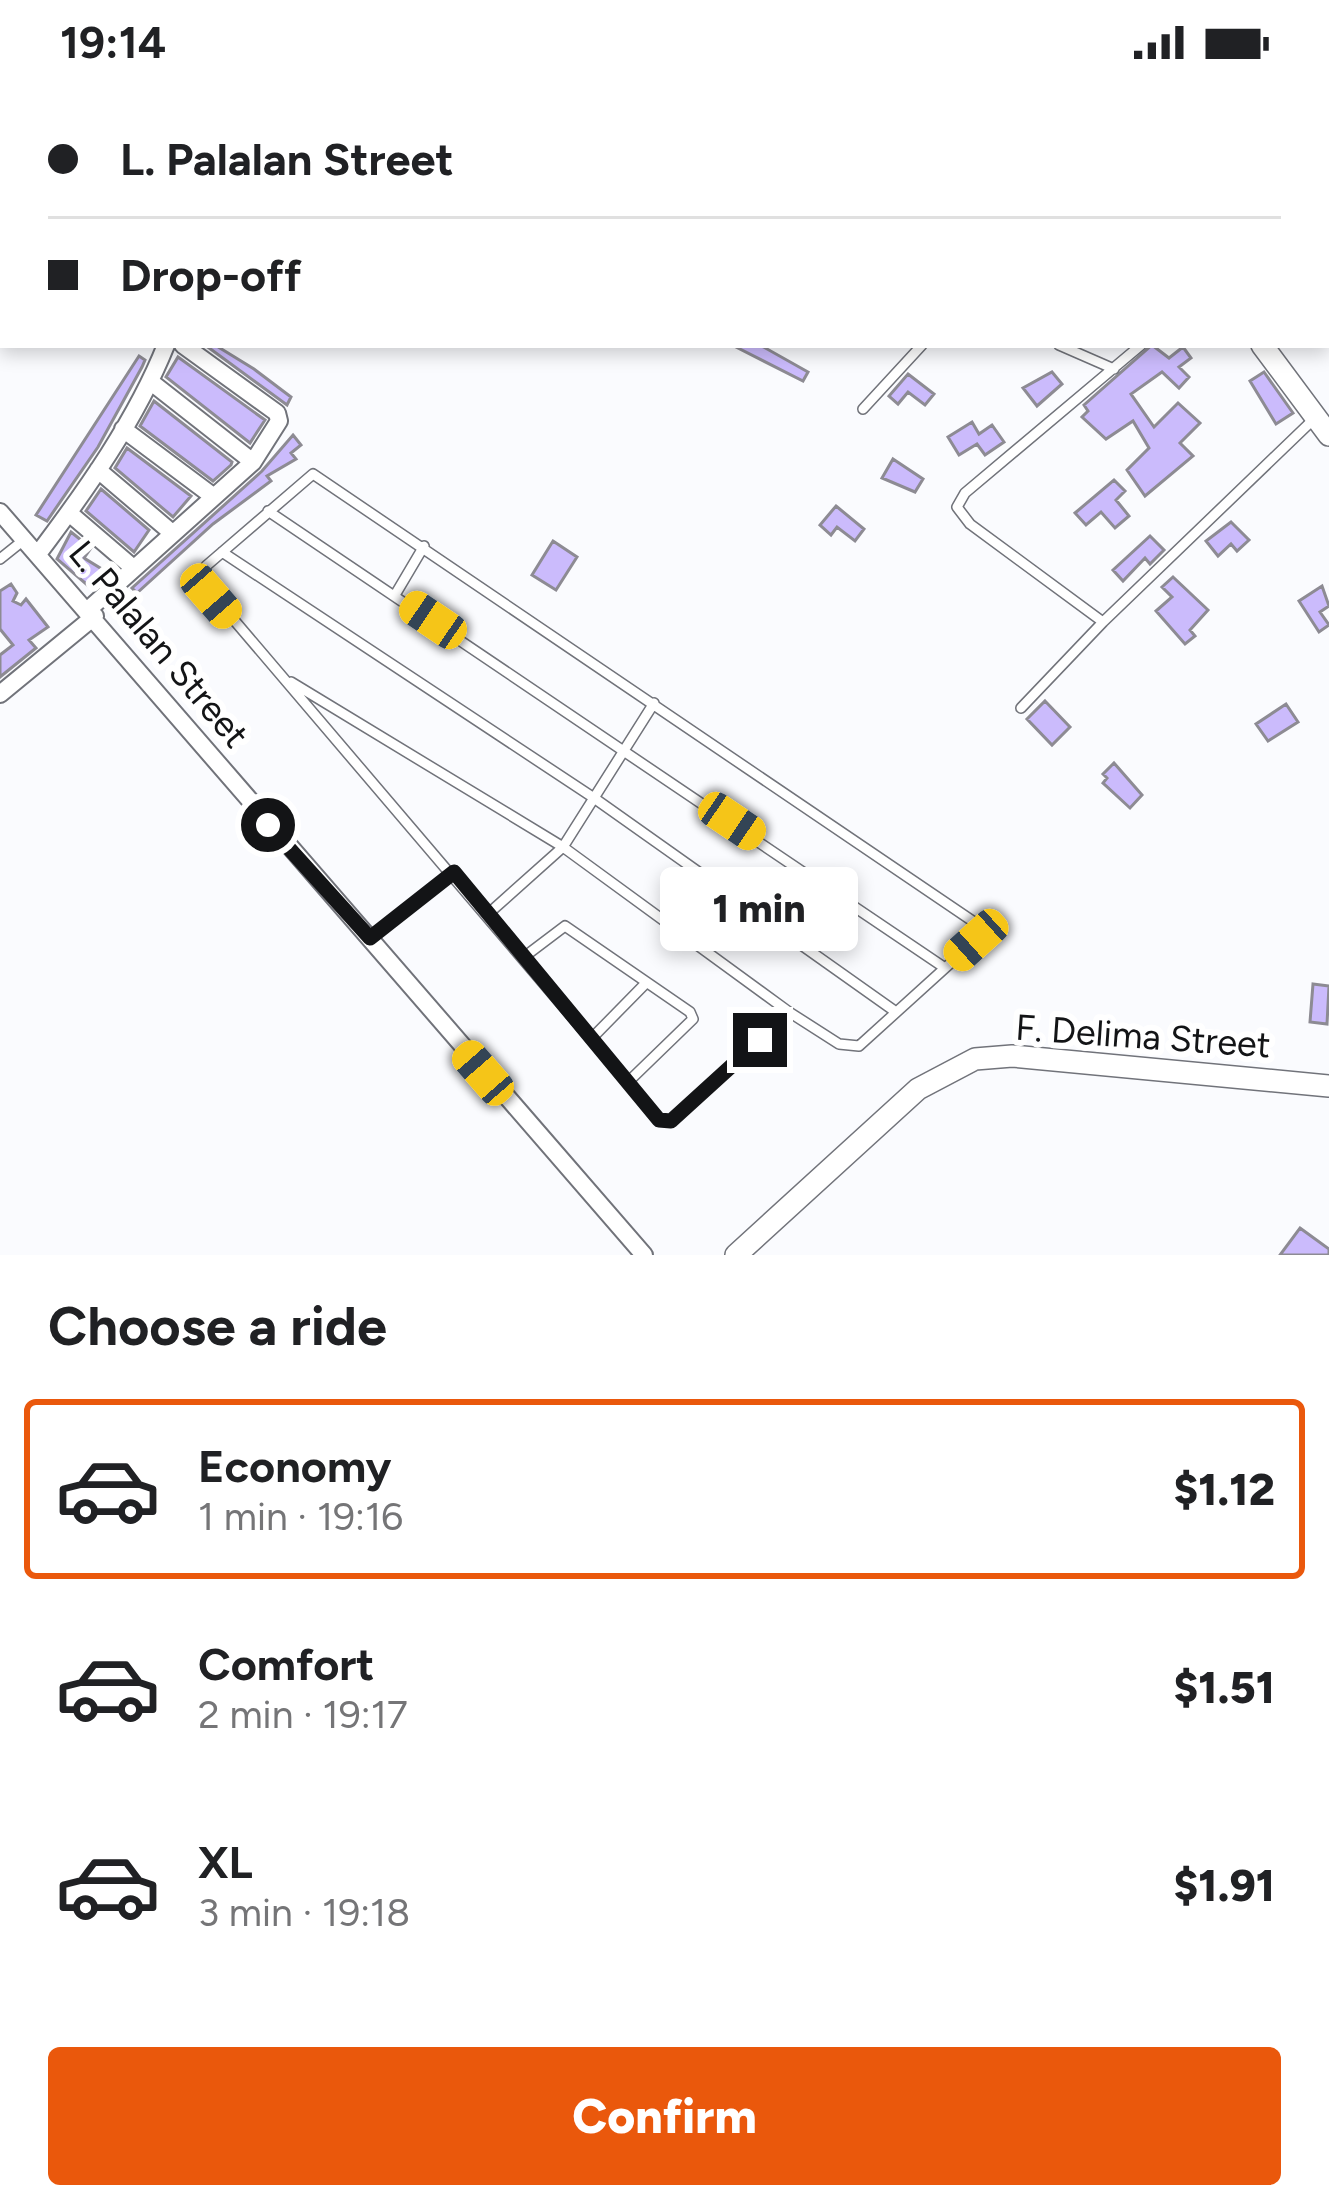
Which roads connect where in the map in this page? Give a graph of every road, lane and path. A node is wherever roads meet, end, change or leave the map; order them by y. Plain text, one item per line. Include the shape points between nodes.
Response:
1 (165, 348) edge
2 (187, 348) edge
3 (919, 348) edge
4 (1066, 348) edge
5 (1138, 348) edge
6 (1264, 348) edge
7 (1114, 369) junction
8 (152, 382) junction
9 (863, 409) dead end
10 (1323, 426) edge
11 (123, 429) junction
12 (253, 462) junction
13 (98, 470) junction
14 (214, 497) junction
15 (268, 511) junction
16 (0, 512) edge
17 (69, 513) junction
18 (171, 532) junction
19 (25, 539) junction
20 (424, 546) junction
21 (222, 552) junction
22 (38, 554) junction
23 (0, 559) edge
24 (131, 566) junction
25 (394, 595) junction
26 (92, 612) junction
27 (1103, 622) junction
28 (281, 676) junction
29 (0, 694) edge
30 (653, 703) junction
31 (1021, 708) dead end
32 (625, 748) junction
33 (594, 798) junction
34 (562, 848) junction
35 (454, 872) junction
36 (488, 914) junction
37 (370, 938) junction
38 (524, 957) junction
39 (945, 968) junction
40 (646, 983) junction
41 (789, 1012) junction
42 (896, 1012) junction
43 (592, 1038) junction
44 (628, 1082) junction
45 (1329, 1087) edge
46 (644, 1255) edge
47 (736, 1255) edge

1 - 8 street
2 - 12 street via 280,417
3 - 9 lane
4 - 7 lane
5 - 7 lane
6 - 10 street
7 - 27 lane via 957,507
8 - 11 street
8 - 12 street
10 - 27 lane
11 - 13 street
11 - 14 street
12 - 14 street
13 - 17 street
13 - 18 street
14 - 18 street
15 - 20 lane via 308,476 322,476
15 - 21 lane
15 - 25 lane
16 - 19 street, L. Palalan Street
17 - 22 street
17 - 24 street
18 - 24 street
19 - 22 street, L. Palalan Street
19 - 23 lane
20 - 25 lane
20 - 30 lane
21 - 28 lane via 206,566 205,586
21 - 33 lane
22 - 26 street, L. Palalan Street
24 - 26 street
25 - 32 lane
26 - 29 street
26 - 37 street, L. Palalan Street
27 - 31 lane
28 - 34 lane
28 - 35 lane
30 - 32 lane
30 - 39 lane via 974,922 976,940
32 - 33 lane
32 - 39 lane
33 - 34 lane
33 - 42 lane
34 - 36 lane
34 - 41 lane
35 - 36 lane
35 - 37 lane
36 - 38 lane
37 - 46 street, L. Palalan Street
38 - 40 lane via 565,926
38 - 43 lane
39 - 42 lane
40 - 43 lane
40 - 44 lane via 693,1019
41 - 42 lane via 848,1048
41 - 44 lane via 671,1121 659,1120
43 - 44 lane
45 - 47 street, F. Delima Street via 975,1059 918,1089

